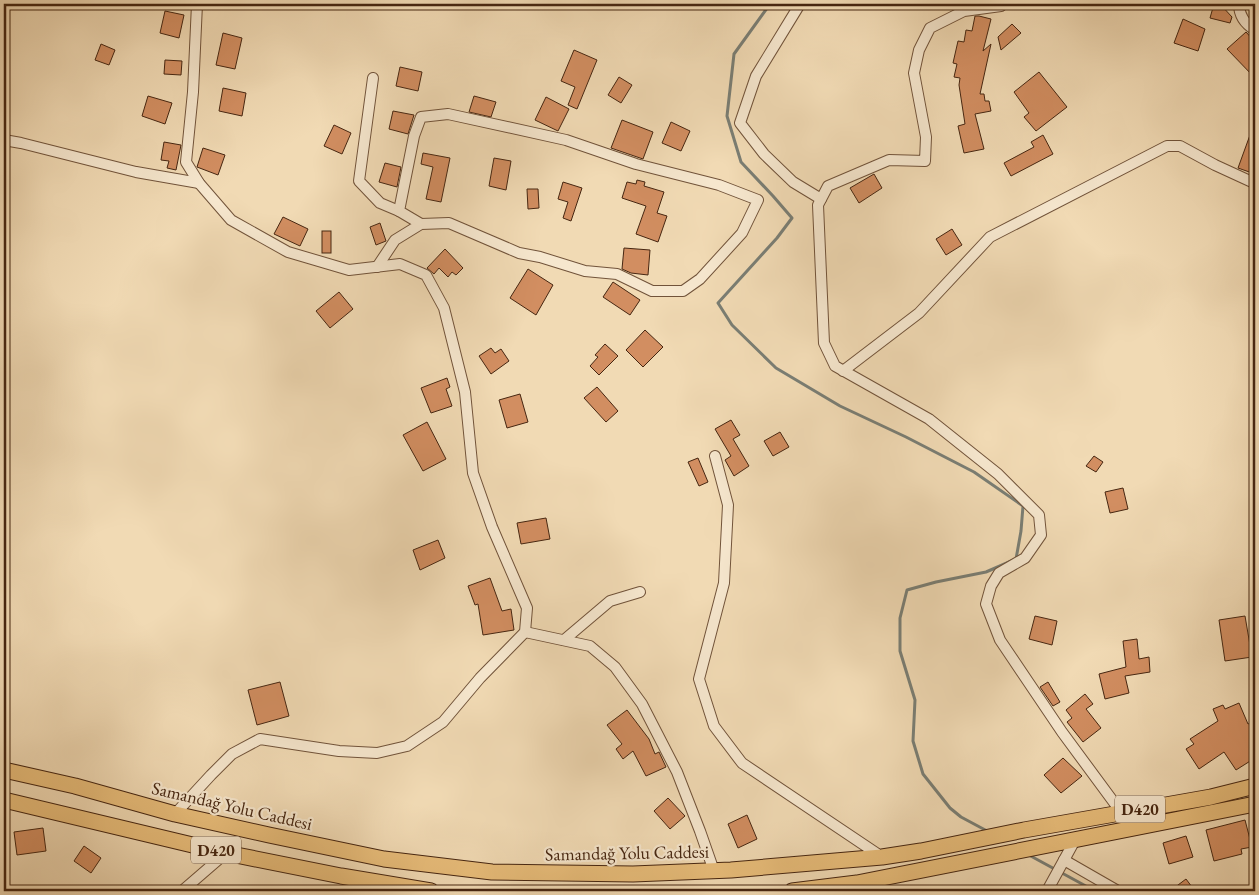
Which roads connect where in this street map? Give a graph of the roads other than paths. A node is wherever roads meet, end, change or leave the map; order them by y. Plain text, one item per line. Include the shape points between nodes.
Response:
1 (197, 4) edge
2 (800, 4) edge
3 (1003, 4) edge
4 (1239, 4) edge
5 (1255, 30) edge
6 (373, 78) dead end
7 (4, 140) edge
8 (1255, 182) edge
9 (200, 183) junction
10 (821, 200) junction
11 (399, 211) junction
12 (421, 224) junction
13 (376, 267) junction
14 (843, 371) junction
15 (715, 456) dead end
16 (640, 592) dead end
17 (525, 632) junction
18 (564, 640) junction
19 (4, 770) edge
20 (1255, 786) edge
21 (4, 800) edge
22 (1255, 804) edge
23 (1121, 812) junction
24 (175, 814) junction
25 (1075, 840) junction
26 (226, 853) junction
27 (882, 857) junction
28 (1063, 863) junction
29 (714, 871) junction
30 (182, 891) edge
31 (431, 891) edge
32 (792, 891) edge
33 (1047, 891) edge
34 (1118, 891) edge

1 - 9 street via 186,162
2 - 10 street via 756,76 740,123 764,154 793,182
3 - 10 street via 964,11 930,28 919,50 914,73 926,137 926,160 889,160 828,186
4 - 5 street via 1246,25
6 - 11 street via 359,181 380,203
7 - 9 street via 136,172
8 - 14 street via 1215,166 1180,146 1167,146 990,237 919,313
9 - 13 street via 232,220 288,252 349,270
10 - 14 street via 818,205 824,343 835,366
11 - 12 street
11 - 12 street via 414,136 421,118 448,114 566,140 758,200 742,233 683,292 652,291 617,274 585,271 519,253 449,223
12 - 13 street via 395,240
13 - 17 street via 400,264 426,275 444,308 465,392 472,473 527,608
14 - 23 street via 929,419 998,474 1040,515 1041,535 1025,558 999,573 990,586 986,604 1000,640
15 - 27 street via 728,506 724,582 699,679 714,726 742,763
16 - 18 street via 610,601
17 - 18 street
17 - 24 street via 443,722 407,746 376,753 260,739 232,754
18 - 29 street via 590,646 615,667 642,704 676,772
19 - 24 highway, Samandağ Yolu Caddesi / D420
20 - 23 highway, Samandağ Yolu Caddesi / D420
21 - 26 highway, D420
22 - 25 highway, D420
23 - 27 highway, Samandağ Yolu Caddesi / D420
24 - 29 highway, Samandağ Yolu Caddesi / D420 via 384,858 492,872 632,874
25 - 28 street
25 - 32 highway, D420 via 856,883
26 - 30 street
26 - 31 highway, D420
27 - 29 highway, Samandağ Yolu Caddesi / D420
28 - 33 street
28 - 34 street

